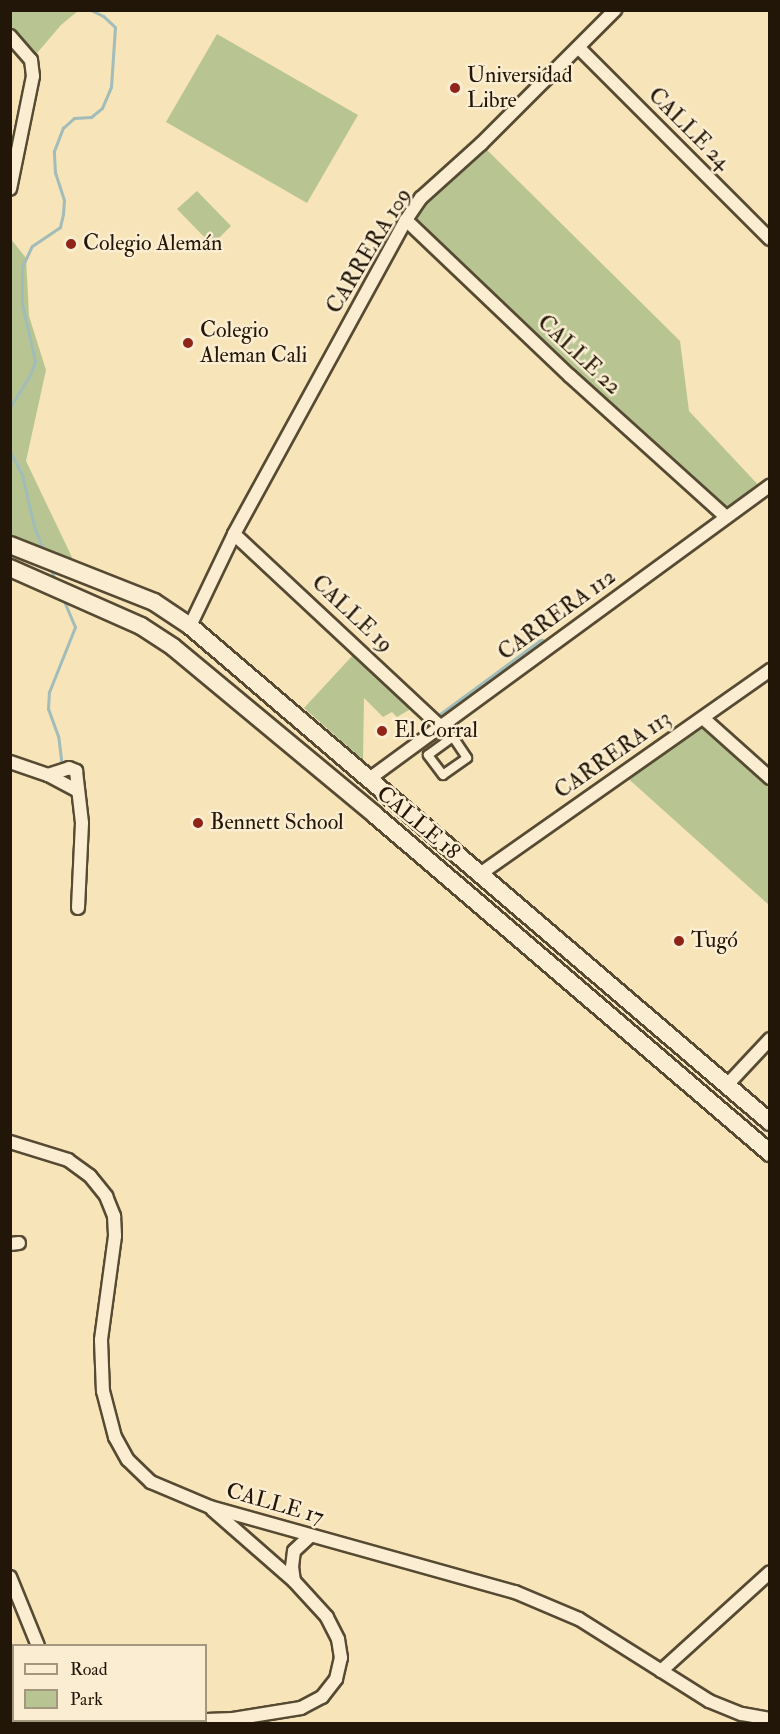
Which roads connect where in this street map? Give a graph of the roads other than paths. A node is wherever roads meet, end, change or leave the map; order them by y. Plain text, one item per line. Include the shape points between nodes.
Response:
1 (615, 10) edge
2 (10, 36) edge
3 (579, 48) junction
4 (10, 189) edge
5 (406, 220) junction
6 (770, 239) edge
7 (770, 485) edge
8 (726, 517) junction
9 (234, 534) junction
10 (10, 545) edge
11 (10, 568) edge
12 (190, 626) junction
13 (770, 670) edge
14 (703, 718) junction
15 (440, 726) junction
16 (10, 762) edge
17 (49, 775) junction
18 (442, 775) joint
19 (770, 778) edge
20 (369, 779) junction
21 (70, 787) junction
22 (480, 874) junction
23 (78, 908) dead end
24 (770, 1039) edge
25 (727, 1085) junction
26 (770, 1122) edge
27 (10, 1142) edge
28 (770, 1153) edge
29 (210, 1507) junction
30 (310, 1536) junction
31 (770, 1572) edge
32 (10, 1577) edge
33 (294, 1581) junction
34 (37, 1644) edge
35 (661, 1671) junction
36 (770, 1719) edge
37 (207, 1720) edge

1 - 3 street, CARRERA 109
2 - 4 street via 31,60 33,76
3 - 5 street, CARRERA 109 via 422,198
3 - 6 street, CALLE 24
5 - 8 street, CALLE 22
5 - 9 street, CARRERA 109
7 - 8 street, CARRERA 112
8 - 15 street, CARRERA 112
9 - 12 street, CARRERA 109
9 - 15 street, CALLE 19
10 - 12 main road, CALLE 18 via 154,602
11 - 28 main road, CALLE 18 via 141,626 173,647
12 - 20 main road, CALLE 18
13 - 14 street, CARRERA 113
14 - 19 street
14 - 22 street, CARRERA 113
15 - 20 street, CARRERA 112
16 - 17 street
17 - 21 street
17 - 21 street via 69,768 76,771
18 - 18 street via 467,758 453,737 428,755
20 - 22 main road, CALLE 18
21 - 23 street via 82,823
22 - 25 main road, CALLE 18
24 - 25 street
25 - 26 main road, CALLE 18
27 - 29 street, CALLE 17 via 68,1161 90,1176 106,1196 114,1216 115,1236 101,1340 102,1381 115,1437 128,1460 151,1482
29 - 30 street, CALLE 17
29 - 33 street
30 - 33 street via 294,1551
30 - 35 street, CALLE 17 via 515,1592 579,1619
31 - 35 street
32 - 34 street
33 - 37 street via 327,1617 338,1639 341,1658 336,1679 322,1696 301,1708
35 - 36 street, CALLE 17 via 709,1701 742,1714

